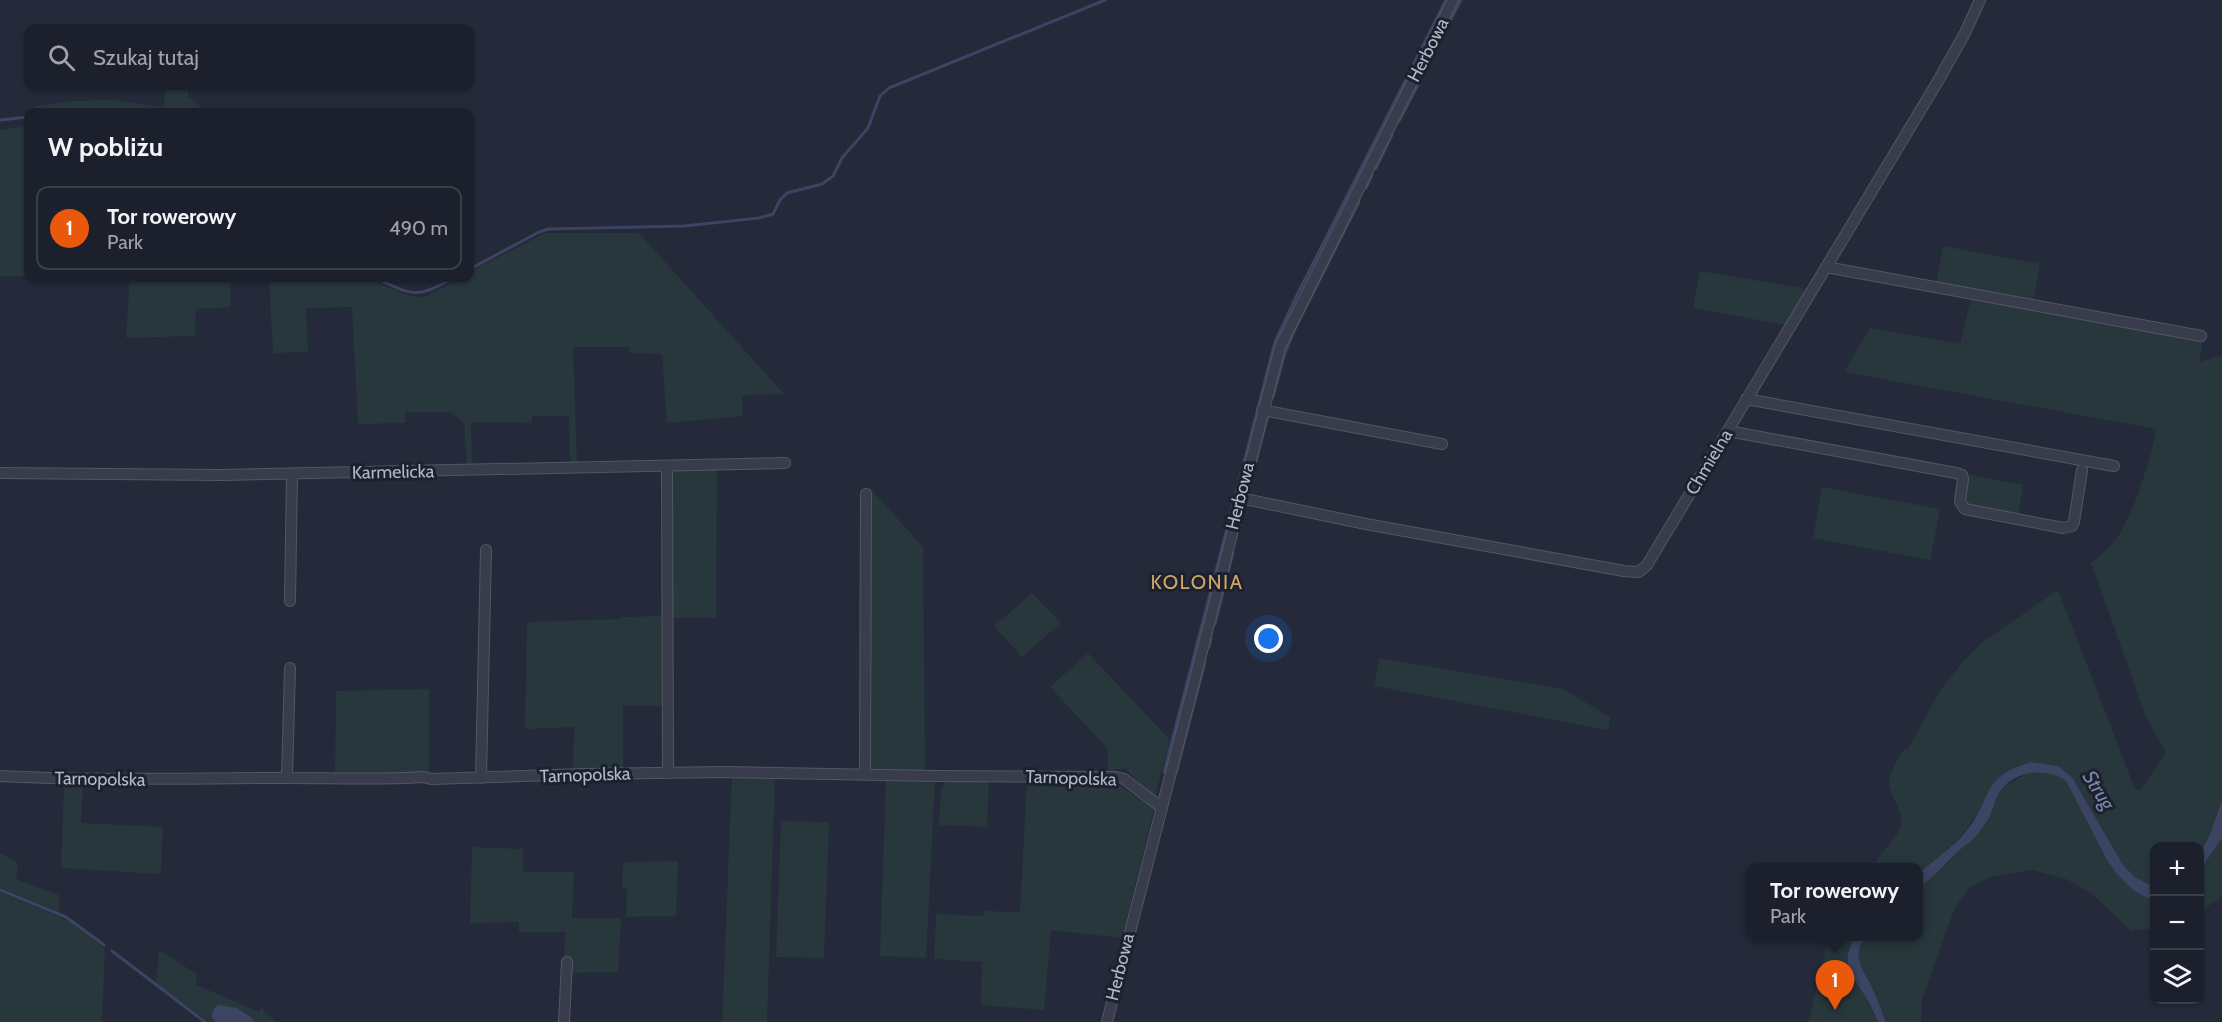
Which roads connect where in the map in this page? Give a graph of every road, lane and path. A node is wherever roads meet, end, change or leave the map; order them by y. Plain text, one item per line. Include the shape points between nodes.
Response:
1 (1453, 0) edge
2 (1980, 0) edge
3 (1826, 267) junction
4 (2201, 336) dead end
5 (1746, 399) junction
6 (1262, 410) junction
7 (1728, 431) junction
8 (1442, 444) dead end
9 (785, 463) dead end
10 (666, 466) junction
11 (2114, 466) dead end
12 (2082, 470) dead end
13 (0, 473) edge
14 (292, 474) junction
15 (866, 494) dead end
16 (1240, 498) junction
17 (486, 550) dead end
18 (290, 601) dead end
19 (290, 668) dead end
20 (669, 773) junction
21 (865, 775) junction
22 (0, 776) edge
23 (287, 778) junction
24 (481, 778) junction
25 (1161, 807) junction
26 (567, 962) dead end
27 (564, 1022) edge
28 (1107, 1022) edge

1 - 6 street, Herbowa via 1287,330
2 - 3 street, Chmielna via 1943,71
3 - 4 street
3 - 5 street, Chmielna
5 - 7 street, Chmielna
5 - 11 street
6 - 8 street
6 - 16 street, Herbowa
7 - 12 street via 1956,473 1963,479 1960,502 1965,509 2063,528 2072,526
7 - 16 street, Chmielna via 1647,565 1639,572
9 - 10 street, Karmelicka
10 - 14 street, Karmelicka
10 - 20 street
13 - 14 street, Karmelicka
14 - 18 street
15 - 21 street
16 - 25 street, Herbowa
17 - 24 street
19 - 23 street
20 - 21 street, Tarnopolska
20 - 24 street, Tarnopolska
21 - 25 street, Tarnopolska via 1116,777
22 - 23 street, Tarnopolska
23 - 24 street, Tarnopolska
25 - 28 street, Herbowa
26 - 27 street

